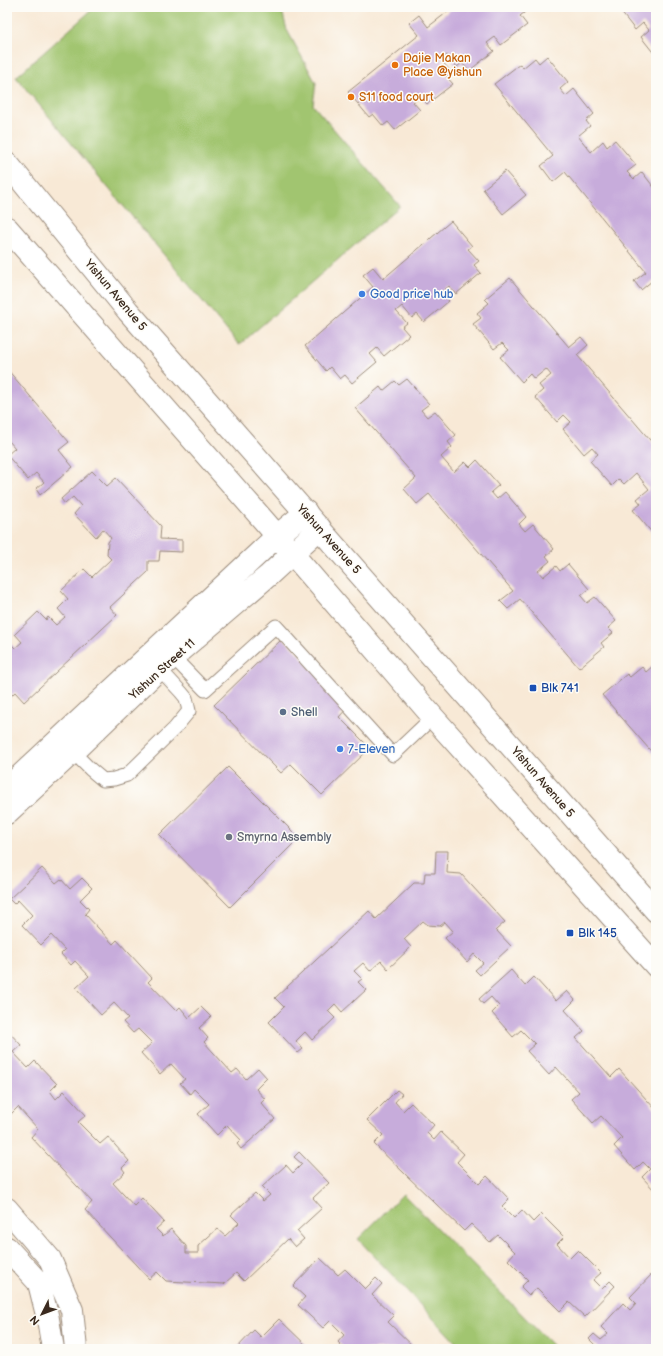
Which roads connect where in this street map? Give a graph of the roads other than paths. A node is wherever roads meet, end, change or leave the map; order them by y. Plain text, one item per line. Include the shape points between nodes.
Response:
1 (7, 163) edge
2 (7, 228) edge
3 (313, 520) junction
4 (277, 536) junction
5 (291, 554) junction
6 (160, 661) junction
7 (433, 717) junction
8 (67, 746) junction
9 (20, 784) edge
10 (7, 813) edge
11 (656, 911) edge
12 (656, 966) edge
13 (7, 1209) edge
14 (7, 1248) edge
15 (53, 1349) edge
16 (76, 1349) edge

1 - 3 main road, Yishun Avenue 5 via 128,310
2 - 4 main road
3 - 4 main road, Yishun Street 11
3 - 5 main road, Yishun Street 11
3 - 11 main road, Yishun Avenue 5
4 - 5 main road
4 - 6 main road, Yishun Street 11
5 - 6 main road, Yishun Street 11 via 269,575
5 - 7 main road
6 - 7 lane via 205,690 276,626 393,755
6 - 8 main road, Yishun Street 11
6 - 8 lane via 186,698 189,710 175,728 127,774 103,780
7 - 12 main road
8 - 9 main road, Yishun Street 11
9 - 10 main road, Yishun Street 11
13 - 16 main road via 50,1259 72,1310
14 - 15 main road via 39,1283

